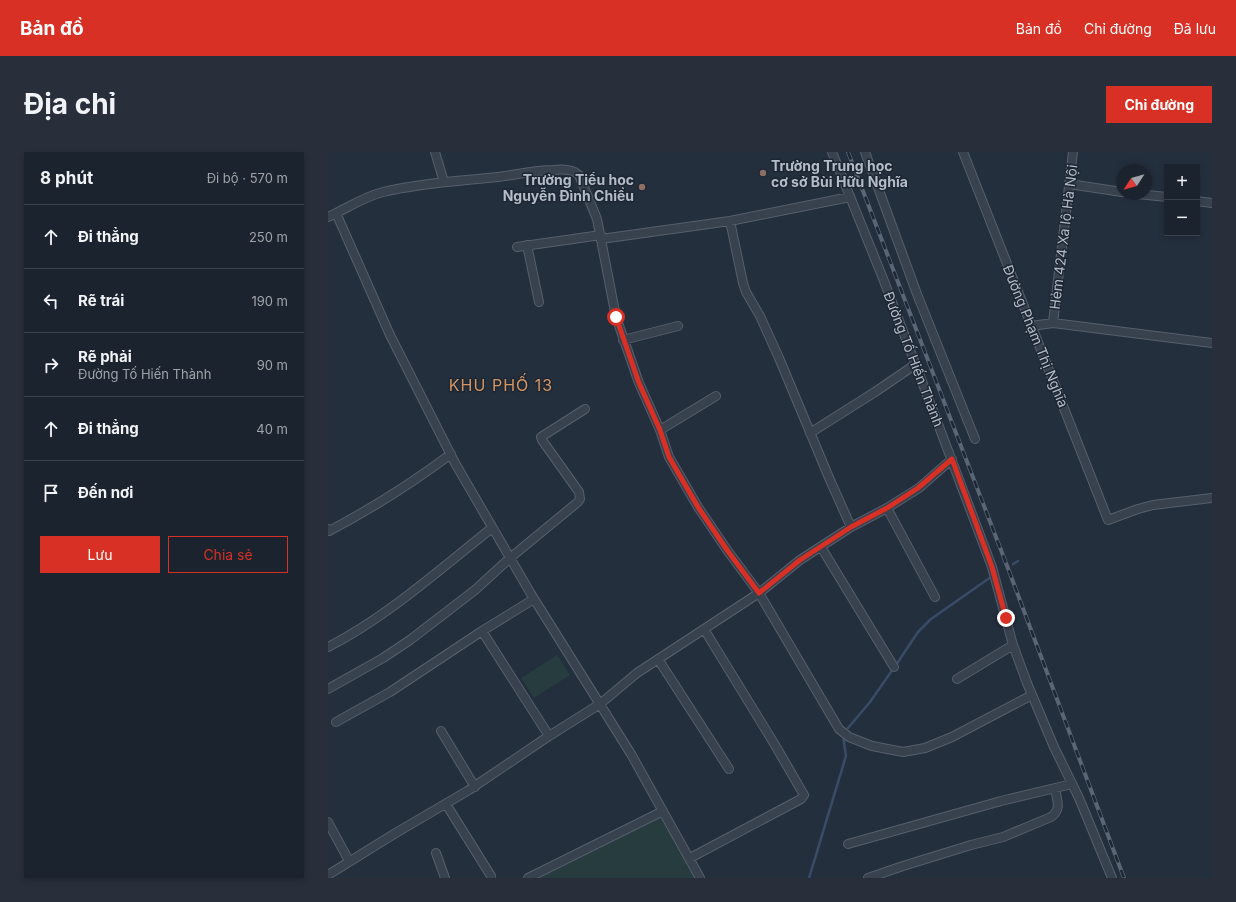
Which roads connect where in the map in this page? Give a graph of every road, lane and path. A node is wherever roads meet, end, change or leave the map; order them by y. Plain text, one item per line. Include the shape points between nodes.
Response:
1 (436, 152) edge
2 (832, 152) edge
3 (865, 152) edge
4 (963, 152) edge
5 (1073, 152) edge
6 (444, 182) junction
7 (1069, 184) junction
8 (1116, 191) edge
9 (1152, 196) edge
10 (850, 197) junction
11 (1164, 197) edge
12 (1200, 201) edge
13 (1212, 202) edge
14 (336, 214) junction
15 (328, 217) edge
16 (730, 221) junction
17 (601, 237) junction
18 (527, 245) junction
19 (517, 247) dead end
20 (539, 302) dead end
21 (1053, 323) junction
22 (678, 326) dead end
23 (1031, 326) junction
24 (623, 340) junction
25 (1212, 343) edge
26 (916, 364) junction
27 (716, 396) dead end
28 (585, 409) dead end
29 (660, 430) junction
30 (810, 433) junction
31 (975, 439) dead end
32 (451, 454) junction
33 (952, 459) junction
34 (1212, 498) edge
35 (887, 508) junction
36 (851, 527) junction
37 (492, 528) junction
38 (328, 531) edge
39 (821, 546) junction
40 (510, 558) junction
41 (759, 593) junction
42 (935, 597) dead end
43 (534, 599) junction
44 (704, 629) junction
45 (482, 632) junction
46 (1014, 645) junction
47 (328, 647) edge
48 (658, 659) junction
49 (894, 667) dead end
50 (957, 679) dead end
51 (328, 689) edge
52 (1032, 695) junction
53 (600, 704) junction
54 (336, 722) dead end
55 (441, 731) dead end
56 (549, 736) junction
57 (729, 769) dead end
58 (1072, 784) junction
59 (475, 786) junction
60 (1054, 788) junction
61 (446, 804) junction
62 (663, 811) junction
63 (328, 822) edge
64 (848, 844) dead end
65 (436, 853) dead end
66 (690, 858) junction
67 (349, 861) junction
68 (328, 875) edge
69 (491, 876) dead end
70 (445, 878) edge
71 (528, 878) edge
72 (700, 878) edge
73 (868, 878) edge
74 (1112, 878) edge

1 - 6 street
2 - 10 street, Đường Tố Hiến Thành
3 - 31 street via 917,294
4 - 23 street, Đường Phạm Thị Nghĩa
5 - 7 street, Hẻm 424 Xa lộ Hà Nội
6 - 14 street via 383,192 359,201
6 - 17 street via 553,170 572,171 578,175 597,219
7 - 8 street
7 - 21 street, Hẻm 424 Xa lộ Hà Nội
9 - 11 street
10 - 16 street
10 - 26 street, Đường Tố Hiến Thành
12 - 13 street
14 - 15 street
14 - 32 street via 390,335
16 - 17 street
16 - 30 street via 746,292 760,316
17 - 18 street
17 - 24 street via 616,317
18 - 19 street
18 - 20 street
21 - 23 street
21 - 25 street
22 - 24 street
23 - 34 street, Đường Phạm Thị Nghĩa via 1108,520 1154,505
24 - 29 street
26 - 30 street
26 - 33 street, Đường Tố Hiến Thành
27 - 29 street
28 - 40 street via 541,437 579,492 580,499
29 - 41 street via 669,457 681,479 727,550
30 - 36 street
32 - 37 street
32 - 38 street via 419,478
33 - 35 street via 918,488
33 - 46 street, Đường Tố Hiến Thành via 992,567
35 - 36 street
35 - 42 street
36 - 39 street
37 - 40 street
37 - 47 street via 419,586
39 - 41 street
39 - 49 street
40 - 43 street
40 - 51 street via 475,590 410,640
41 - 44 street
41 - 52 street via 839,728 849,737 872,746 903,752 925,748 952,737
43 - 45 street
43 - 53 street
44 - 48 street
44 - 66 street via 804,794 801,799
45 - 54 street via 390,692
45 - 56 street
46 - 50 street
46 - 52 street, Đường Tố Hiến Thành
48 - 53 street
48 - 57 street
52 - 58 street, Đường Tố Hiến Thành
53 - 56 street
53 - 62 street
55 - 59 street
56 - 59 street
58 - 60 street
58 - 74 street, Đường Tố Hiến Thành
59 - 61 street
60 - 64 street via 1001,800
60 - 73 street via 1058,810 1051,817 1003,837
61 - 67 street
61 - 69 street
62 - 66 street
62 - 71 street
63 - 67 street
65 - 70 street
66 - 72 street
67 - 68 street

